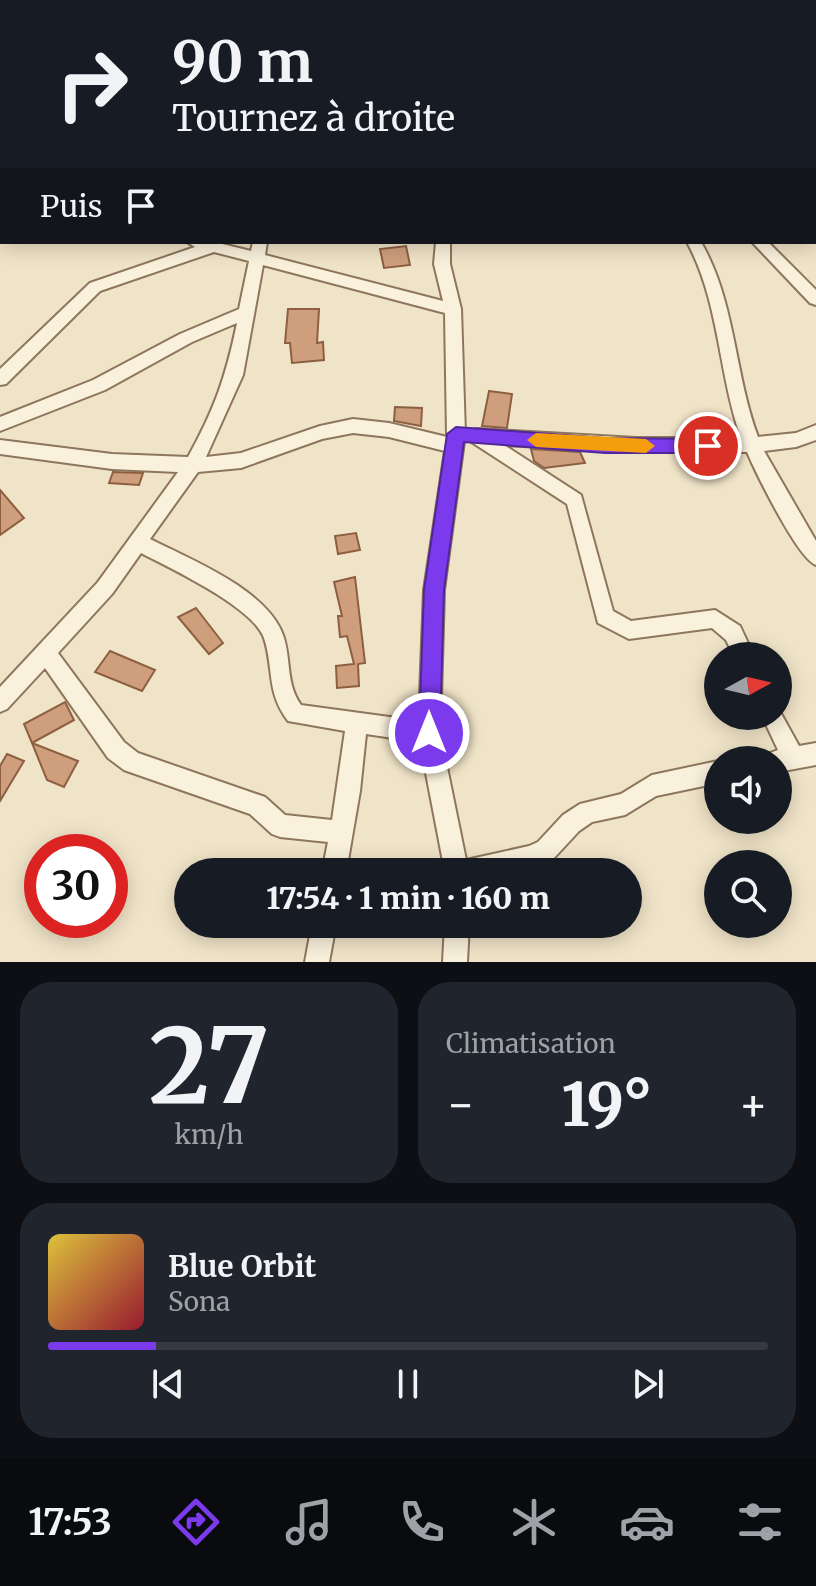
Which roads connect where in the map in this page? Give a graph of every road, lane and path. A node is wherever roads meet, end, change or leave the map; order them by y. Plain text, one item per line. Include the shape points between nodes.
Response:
1 (202, 244) edge
2 (443, 244) edge
3 (695, 244) edge
4 (761, 244) edge
5 (213, 247) junction
6 (259, 250) edge
7 (816, 299) edge
8 (453, 309) junction
9 (246, 313) junction
10 (0, 379) edge
11 (0, 424) edge
12 (816, 432) edge
13 (462, 439) junction
14 (751, 444) junction
15 (0, 447) edge
16 (192, 466) junction
17 (140, 543) junction
18 (813, 546) edge
19 (737, 642) edge
20 (46, 653) junction
21 (0, 702) edge
22 (357, 722) junction
23 (429, 733) junction
24 (816, 754) edge
25 (792, 759) edge
26 (704, 775) edge
27 (342, 832) junction
28 (337, 858) edge
29 (457, 858) edge
30 (521, 858) edge
31 (321, 938) edge
32 (456, 938) edge
33 (317, 962) edge
34 (455, 962) edge

1 - 5 street
2 - 8 street
3 - 14 street via 716,287
4 - 7 street
5 - 6 street
5 - 10 street via 95,287
6 - 8 street
6 - 9 street
8 - 13 street
9 - 11 street via 99,385
9 - 16 street via 235,375
12 - 14 street
13 - 14 street via 605,446
13 - 16 street via 350,426 261,456
13 - 19 street via 575,500 605,617 629,630 715,619
13 - 23 street via 434,590
14 - 18 street via 766,478
15 - 16 street
16 - 17 street
17 - 20 street
17 - 22 street via 210,579 253,610 274,638 280,687 295,714
20 - 21 street
20 - 27 street via 116,750 132,762 257,805 280,826
22 - 23 street
22 - 27 street
23 - 29 street
24 - 25 street
26 - 30 street via 652,786 625,804 588,812 538,854
27 - 28 street
31 - 33 street
32 - 34 street

